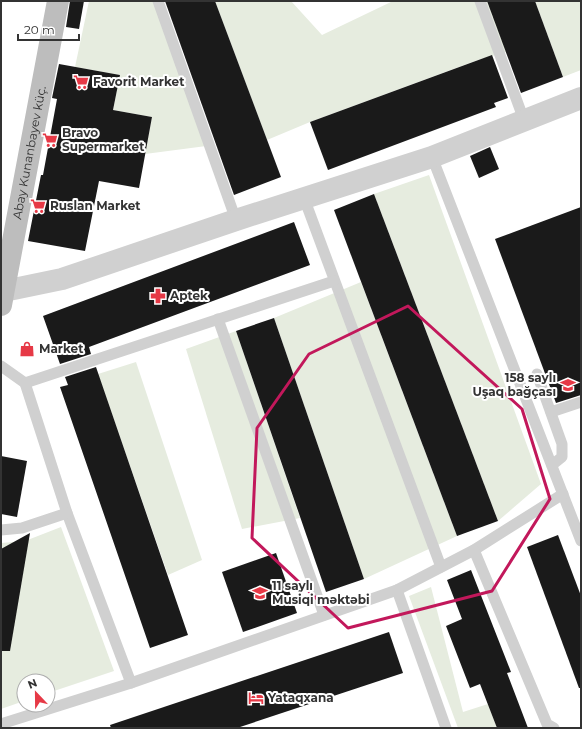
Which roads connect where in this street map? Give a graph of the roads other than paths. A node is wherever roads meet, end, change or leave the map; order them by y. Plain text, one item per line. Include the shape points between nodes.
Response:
1 (58, 1) edge
2 (158, 1) edge
3 (480, 1) edge
4 (581, 98) edge
5 (524, 120) junction
6 (432, 157) junction
7 (304, 198) junction
8 (236, 220) junction
9 (5, 263) edge
10 (334, 281) junction
11 (2, 298) edge
12 (218, 319) junction
13 (1, 366) edge
14 (537, 374) dead end
15 (25, 383) junction
16 (581, 402) edge
17 (552, 412) junction
18 (552, 465) junction
19 (563, 494) junction
20 (67, 513) junction
21 (1, 530) edge
22 (581, 541) edge
23 (474, 550) junction
24 (441, 567) junction
25 (397, 590) junction
26 (324, 615) junction
27 (131, 683) junction
28 (1, 724) edge
29 (446, 728) edge
30 (554, 728) edge

1 - 9 street, Abay Kunanbayev küç.
2 - 8 lane
3 - 5 lane
4 - 5 street
5 - 6 street
6 - 7 street
6 - 18 lane
7 - 8 street
7 - 10 lane
8 - 11 street
9 - 11 street, Abay Kunanbayev küç.
10 - 12 lane
10 - 24 lane
12 - 15 lane
12 - 26 lane
13 - 15 lane
14 - 17 lane
15 - 20 lane
16 - 17 lane
17 - 18 lane via 562,444 562,456
18 - 19 lane
19 - 22 lane
19 - 23 lane
20 - 21 lane via 22,528
20 - 27 lane
23 - 24 lane
23 - 30 lane via 547,724
24 - 25 lane
25 - 26 lane
25 - 29 lane
26 - 27 lane
27 - 28 lane

